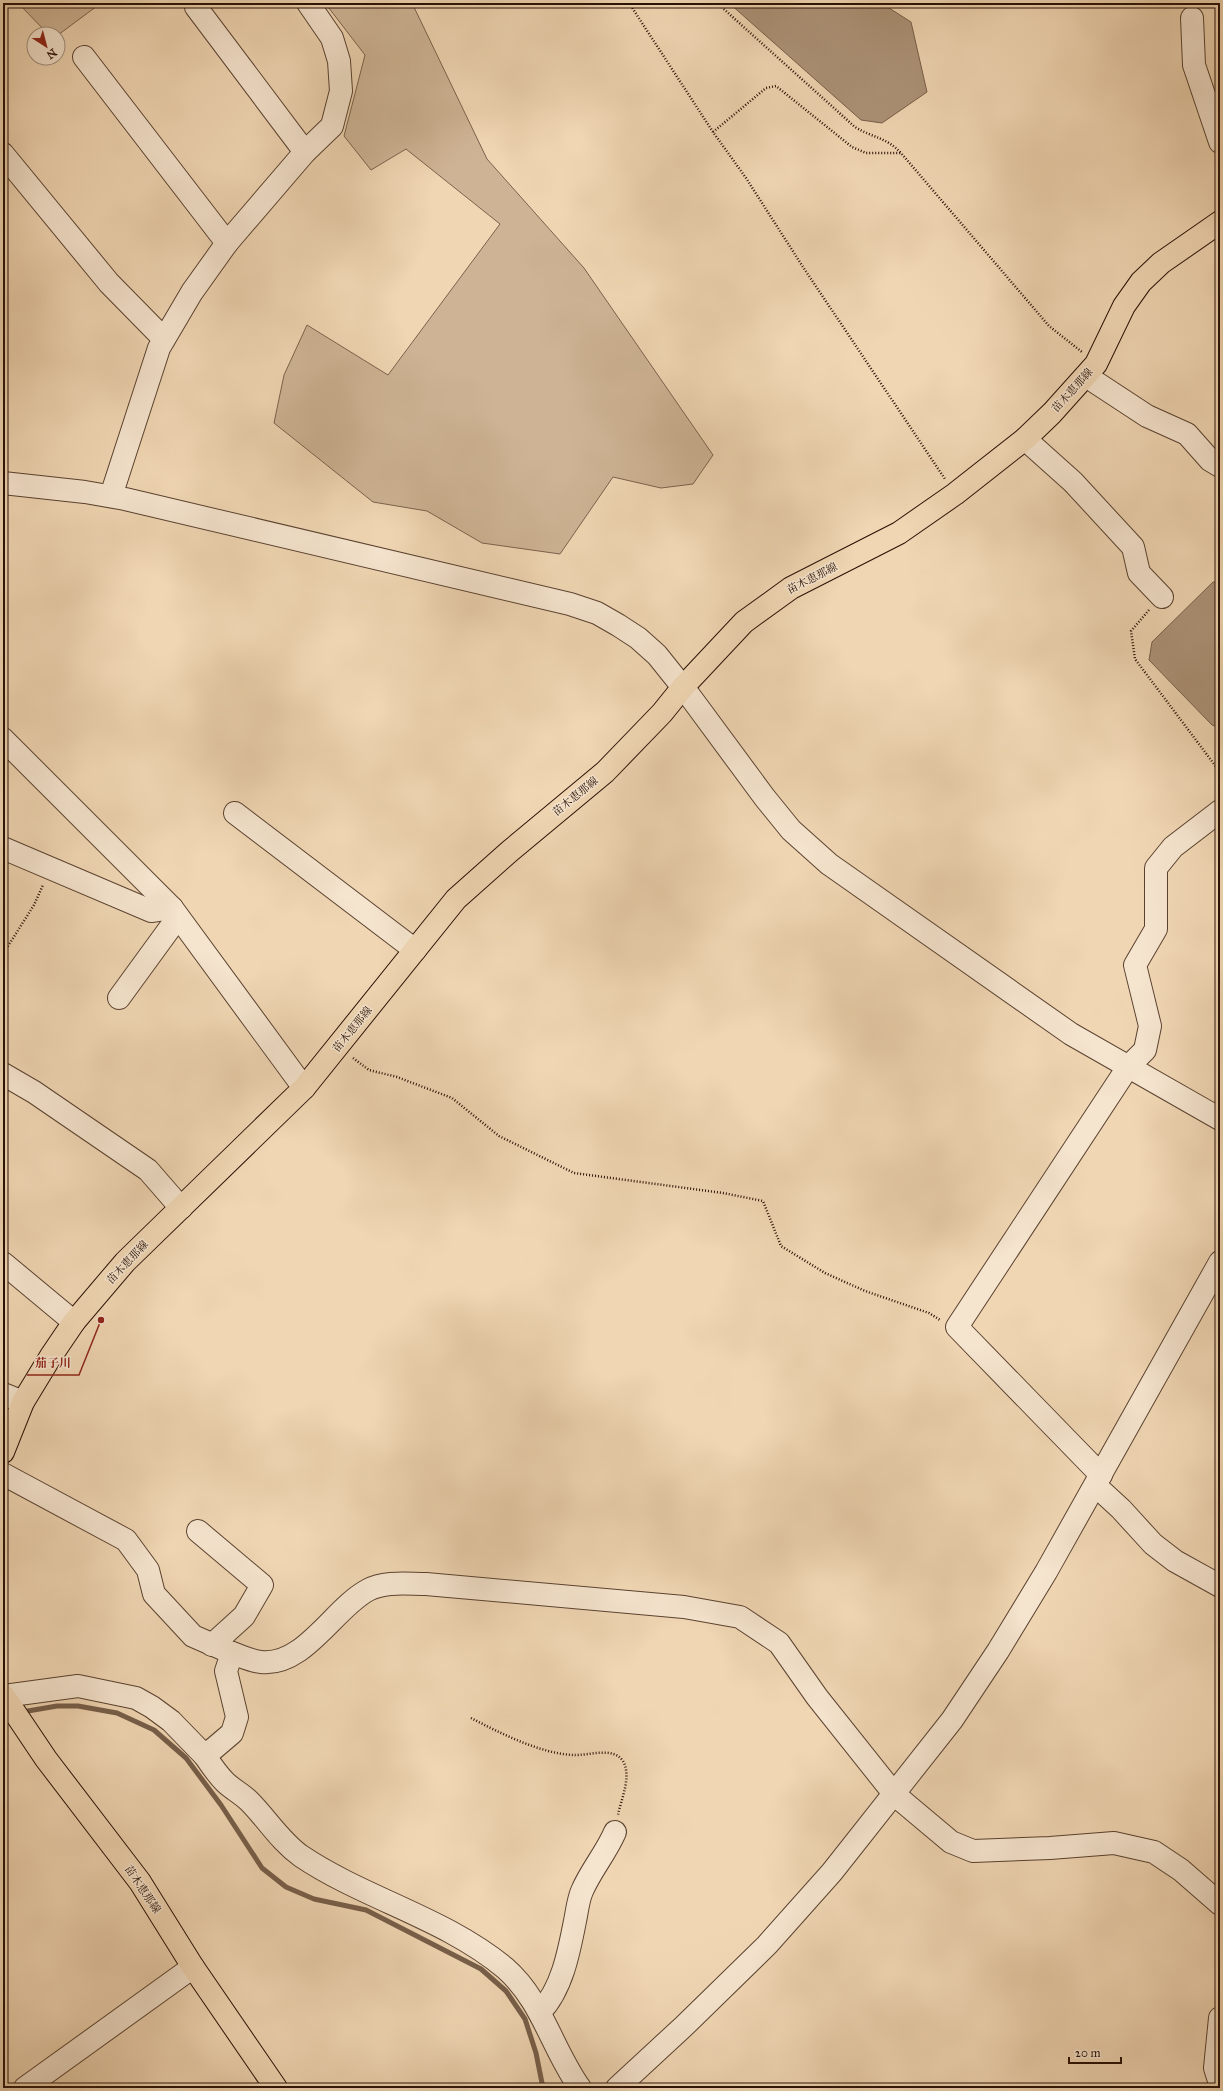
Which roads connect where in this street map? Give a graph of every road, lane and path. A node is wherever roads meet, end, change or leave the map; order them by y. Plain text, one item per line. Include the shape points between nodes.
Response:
1 (308, 3) edge
2 (629, 3) edge
3 (718, 3) edge
4 (196, 7) dead end
5 (1192, 18) dead end
6 (84, 57) dead end
7 (713, 132) junction
8 (1220, 142) edge
9 (305, 152) junction
10 (901, 153) junction
11 (3, 154) edge
12 (1220, 222) edge
13 (227, 243) junction
14 (164, 339) junction
15 (1091, 370) junction
16 (1024, 439) junction
17 (1220, 466) edge
18 (3, 483) edge
19 (955, 494) junction
20 (111, 496) junction
21 (1162, 597) joint
22 (683, 687) junction
23 (3, 739) edge
24 (1220, 772) edge
25 (1220, 811) edge
26 (235, 813) dead end
27 (3, 848) edge
28 (51, 868) junction
29 (175, 912) junction
30 (414, 950) junction
31 (3, 954) edge
32 (119, 998) dead end
33 (339, 1046) junction
34 (1128, 1067) junction
35 (3, 1074) edge
36 (304, 1088) junction
37 (1220, 1118) edge
38 (181, 1208) junction
39 (1220, 1262) edge
40 (3, 1263) edge
41 (74, 1322) junction
42 (957, 1327) junction
43 (3, 1394) edge
44 (23, 1402) junction
45 (3, 1452) edge
46 (3, 1474) edge
47 (1099, 1481) junction
48 (198, 1531) dead end
49 (1220, 1586) edge
50 (212, 1645) junction
51 (232, 1653) junction
52 (5, 1699) edge
53 (471, 1718) dead end
54 (205, 1756) junction
55 (895, 1795) junction
56 (615, 1832) joint
57 (1220, 1904) edge
58 (193, 1966) junction
59 (540, 2012) junction
60 (1220, 2018) edge
61 (1220, 2084) edge
62 (25, 2088) edge
63 (276, 2088) edge
64 (580, 2088) edge
65 (617, 2088) edge

1 - 9 street via 332,38 339,61 341,91 332,126
2 - 7 path
3 - 10 path via 855,127 891,142
4 - 9 street
5 - 8 street via 1194,65
6 - 13 street
7 - 10 path via 766,88 776,86 852,147 866,153
7 - 19 path
9 - 13 street
10 - 15 path via 1049,326
11 - 14 street via 109,283
12 - 15 main road, 苗木恵那線 via 1161,263 1141,282 1124,306
13 - 14 street via 192,292
14 - 20 street
15 - 16 main road, 苗木恵那線
15 - 17 street via 1147,416 1187,434 1210,460
16 - 19 main road, 苗木恵那線
16 - 21 street via 1073,482 1133,547 1139,572
18 - 20 street
19 - 22 main road, 苗木恵那線 via 899,533 777,596 744,622
20 - 22 street via 584,609 604,617 638,638
21 - 24 path via 1131,631 1135,659
22 - 30 main road, 苗木恵那線 via 662,713 605,772 456,900
22 - 34 street via 791,830 824,860 1071,1034
23 - 29 street
25 - 34 street via 1173,847 1156,868 1156,929 1135,965 1150,1026 1145,1050
26 - 30 street
27 - 28 street
28 - 29 street via 151,911
28 - 31 path via 34,905
29 - 32 street
29 - 36 street
30 - 33 main road, 苗木恵那線
33 - 36 main road, 苗木恵那線
33 - 42 path via 369,1070 397,1077 452,1098 499,1136 574,1173 716,1192 763,1202 781,1246 824,1273 865,1291 930,1313 952,1328
34 - 37 street
34 - 42 street
35 - 38 street via 34,1092 148,1170
36 - 38 main road, 苗木恵那線
38 - 41 main road, 苗木恵那線 via 125,1262
39 - 47 street
40 - 41 street
41 - 44 main road, 苗木恵那線
42 - 47 street
43 - 44 street
44 - 45 main road, 苗木恵那線
46 - 50 street via 126,1540 148,1570 154,1594 193,1636
47 - 49 street via 1153,1544 1175,1561
47 - 55 street via 998,1651 952,1720
48 - 50 street via 262,1585 244,1616
50 - 51 street
51 - 54 street via 226,1671 237,1717 232,1733
51 - 55 street via 262,1662 278,1661 294,1654 356,1598 369,1590 394,1583 684,1607 740,1617 779,1643 816,1697
52 - 54 street via 78,1686 136,1698 171,1721
52 - 58 main road, 苗木恵那線 via 46,1759 140,1882
53 - 56 path via 509,1737 557,1754 586,1755 603,1752 622,1759 626,1779
54 - 59 street via 226,1783 250,1803 288,1846 320,1868 442,1927 484,1952 521,1983
55 - 57 street via 951,1842 973,1850 1050,1848 1114,1842 1154,1852 1181,1870
55 - 65 street via 832,1872 767,1945
56 - 59 street via 582,1893 557,1987
58 - 62 street
58 - 63 main road, 苗木恵那線
59 - 64 street via 558,2054
60 - 61 street via 1215,2068

